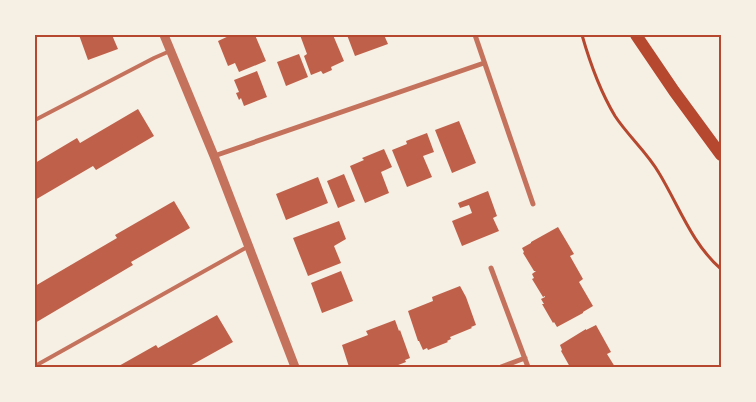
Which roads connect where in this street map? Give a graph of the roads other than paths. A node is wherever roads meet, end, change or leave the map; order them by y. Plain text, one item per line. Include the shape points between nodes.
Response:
1 (164, 35) edge
2 (475, 35) edge
3 (636, 35) edge
4 (170, 51) junction
5 (484, 63) junction
6 (35, 120) edge
7 (721, 155) edge
8 (214, 156) junction
9 (533, 204) dead end
10 (249, 246) junction
11 (491, 268) dead end
12 (525, 358) junction
13 (35, 366) edge
14 (295, 367) edge
15 (501, 367) edge
16 (528, 367) edge

1 - 4 street
2 - 5 street
3 - 7 main road
4 - 6 lane
4 - 8 street
5 - 8 street
5 - 9 street
8 - 10 street
10 - 13 lane
10 - 14 street
11 - 12 street
12 - 15 street
12 - 16 street

